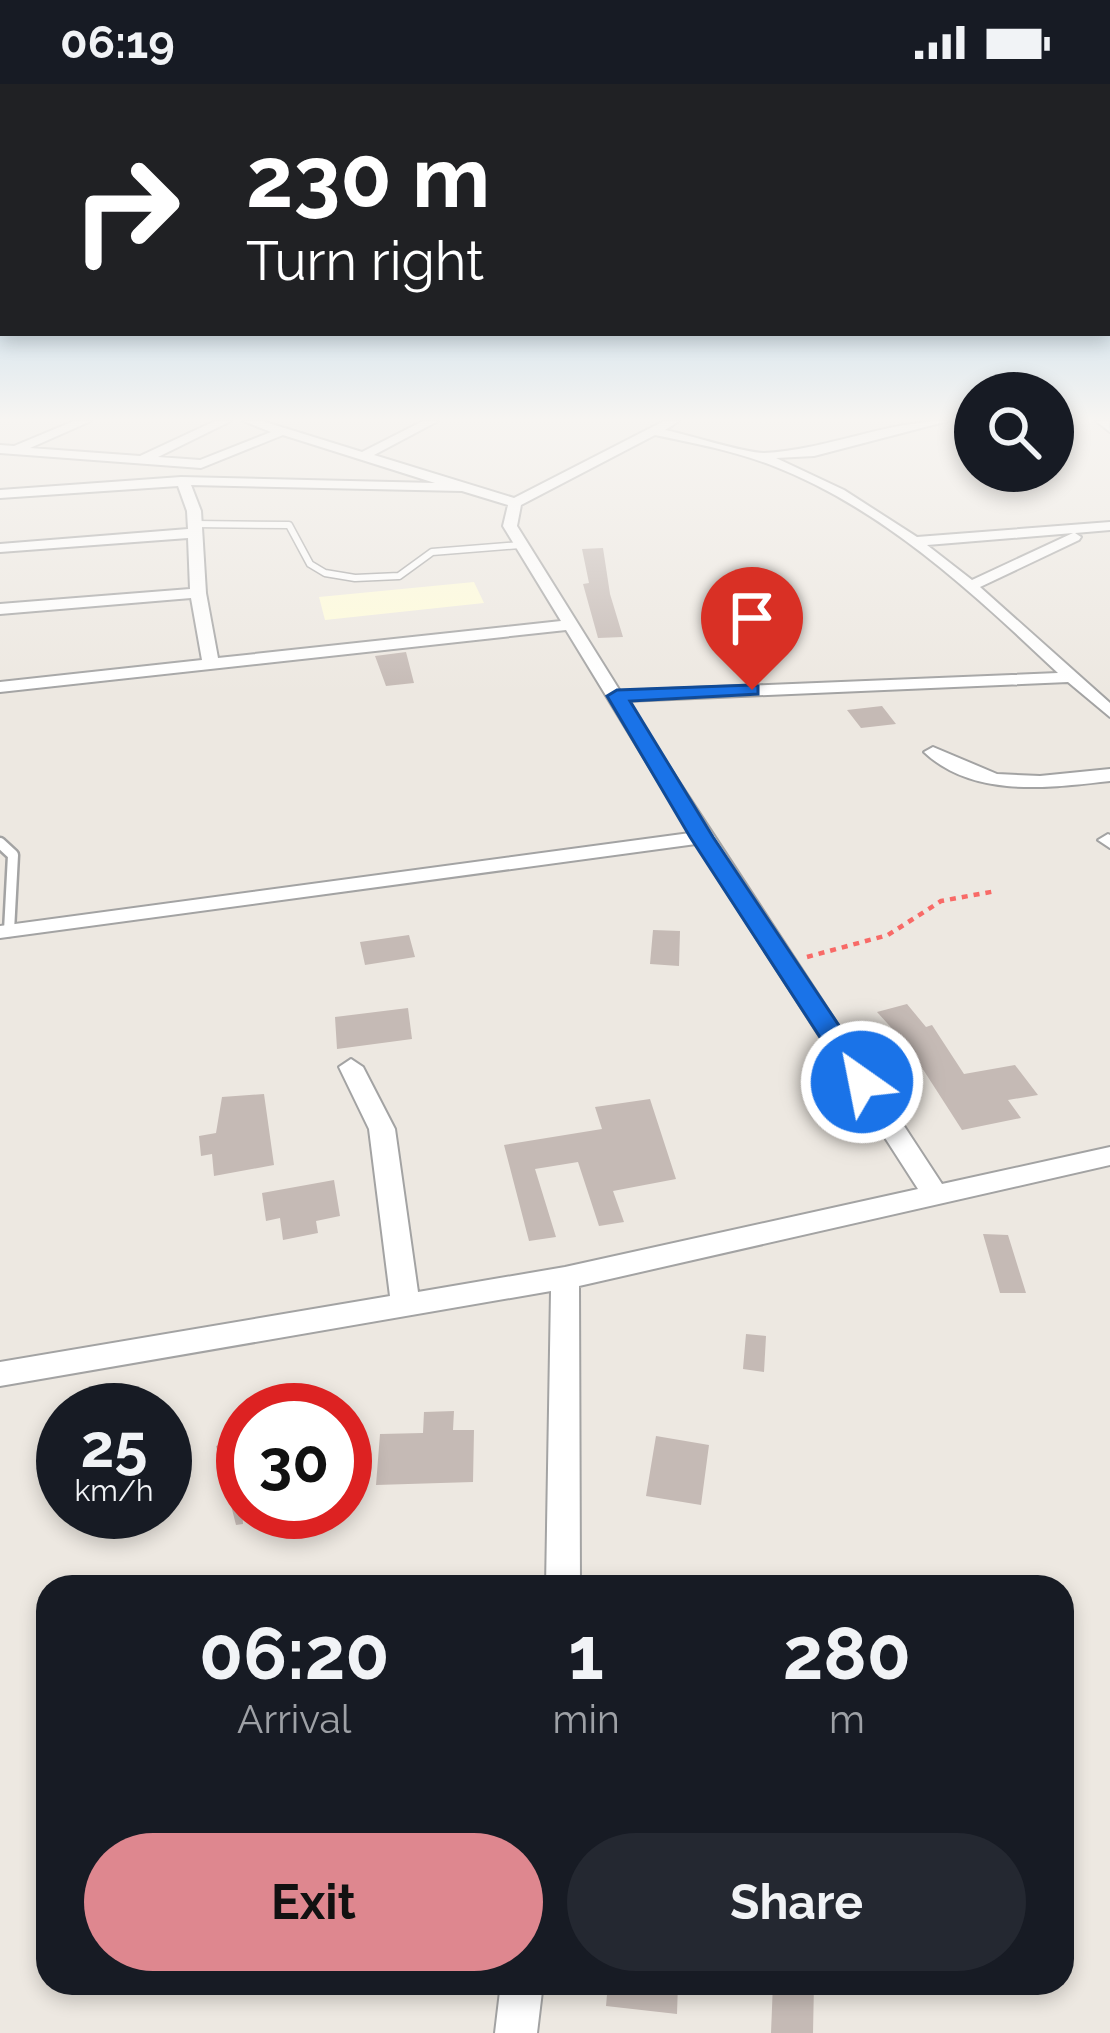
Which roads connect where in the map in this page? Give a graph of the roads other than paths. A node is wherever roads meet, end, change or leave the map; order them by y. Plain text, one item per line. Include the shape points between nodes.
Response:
1 (192, 512) edge
2 (513, 512) edge
3 (866, 512) edge
4 (119, 522) dead end
5 (1110, 526) edge
6 (1092, 528) junction
7 (195, 529) junction
8 (118, 540) junction
9 (911, 542) junction
10 (520, 544) junction
11 (0, 548) edge
12 (968, 587) junction
13 (198, 593) junction
14 (0, 609) edge
15 (567, 626) junction
16 (211, 662) junction
17 (1072, 676) junction
18 (0, 687) edge
19 (617, 696) junction
20 (1110, 712) edge
21 (933, 752) dead end
22 (1110, 775) edge
23 (702, 837) junction
24 (0, 843) edge
25 (4, 931) edge
26 (351, 1066) dead end
27 (1110, 1156) edge
28 (935, 1195) junction
29 (565, 1278) junction
30 (405, 1305) junction
31 (0, 1374) edge
32 (562, 1575) edge
33 (521, 1995) edge
34 (516, 2033) edge

1 - 7 street
2 - 10 street
3 - 9 street
4 - 8 street
5 - 6 street
6 - 9 street
6 - 12 street
7 - 8 street
7 - 10 lane via 289,525 310,564 355,578 399,577 432,552
7 - 13 street
8 - 11 street
9 - 12 street
10 - 15 street
12 - 17 street
13 - 14 street
13 - 16 street
15 - 16 street
15 - 19 street
16 - 18 street
17 - 19 street
17 - 20 street
19 - 23 street
21 - 22 street via 1004,783
23 - 25 street
23 - 28 street
24 - 25 lane via 13,854
26 - 30 street via 382,1129
27 - 28 street
28 - 29 street
29 - 30 street
29 - 32 street
30 - 31 street
33 - 34 street

